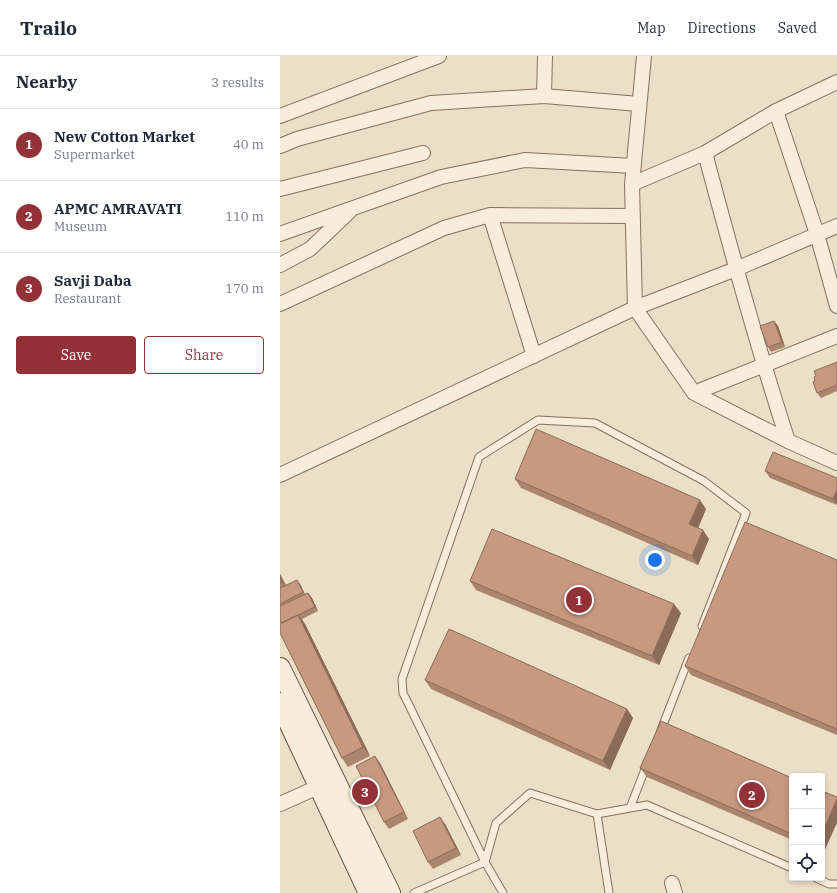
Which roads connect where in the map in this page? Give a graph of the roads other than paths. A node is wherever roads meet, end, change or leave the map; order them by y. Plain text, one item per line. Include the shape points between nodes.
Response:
1 (439, 56) edge
2 (545, 56) edge
3 (644, 56) edge
4 (837, 82) edge
5 (544, 96) junction
6 (639, 104) junction
7 (776, 111) junction
8 (280, 116) edge
9 (280, 146) edge
10 (423, 153) dead end
11 (705, 153) junction
12 (634, 166) junction
13 (632, 184) junction
14 (280, 189) edge
15 (354, 208) junction
16 (490, 215) junction
17 (633, 216) junction
18 (837, 226) edge
19 (280, 234) edge
20 (817, 234) junction
21 (280, 265) edge
22 (736, 269) junction
23 (280, 304) edge
24 (837, 306) edge
25 (635, 308) junction
26 (837, 336) edge
27 (534, 356) junction
28 (764, 366) junction
29 (694, 393) junction
30 (788, 441) junction
31 (837, 463) edge
32 (280, 475) edge
33 (700, 631) edge
34 (691, 653) edge
35 (280, 668) edge
36 (284, 696) edge
37 (659, 734) edge
38 (650, 756) edge
39 (327, 783) junction
40 (280, 804) edge
41 (630, 808) junction
42 (597, 814) junction
43 (485, 862) junction
44 (789, 867) edge
45 (822, 881) edge
46 (837, 884) edge
47 (368, 893) edge
48 (390, 893) edge
49 (414, 893) edge
50 (503, 893) edge
51 (609, 893) edge

1 - 8 street
2 - 5 street
3 - 6 street
4 - 7 street
5 - 6 street
5 - 9 street via 431,103 297,139
6 - 12 street
7 - 11 street
7 - 20 street
10 - 14 street
11 - 13 street
11 - 22 street
12 - 13 street
12 - 15 street via 526,160 440,177
13 - 17 street
15 - 19 street
15 - 21 street via 310,249
16 - 17 street
16 - 23 street via 444,228
16 - 27 street
17 - 25 street
18 - 20 street
20 - 22 street
20 - 24 street
22 - 25 street
22 - 28 street
25 - 27 street
25 - 29 street
26 - 28 street
27 - 32 street
28 - 29 street
28 - 30 street
29 - 30 street
30 - 31 street
33 - 43 lane via 746,513 704,480 595,424 538,420 479,457 402,679 403,693
34 - 37 lane
35 - 36 street
36 - 39 street
38 - 41 lane
39 - 40 street
39 - 47 street
39 - 48 street
41 - 42 lane
41 - 44 lane via 647,805
42 - 43 lane via 530,793 496,823
42 - 51 lane
43 - 49 lane
43 - 50 lane
45 - 46 lane

